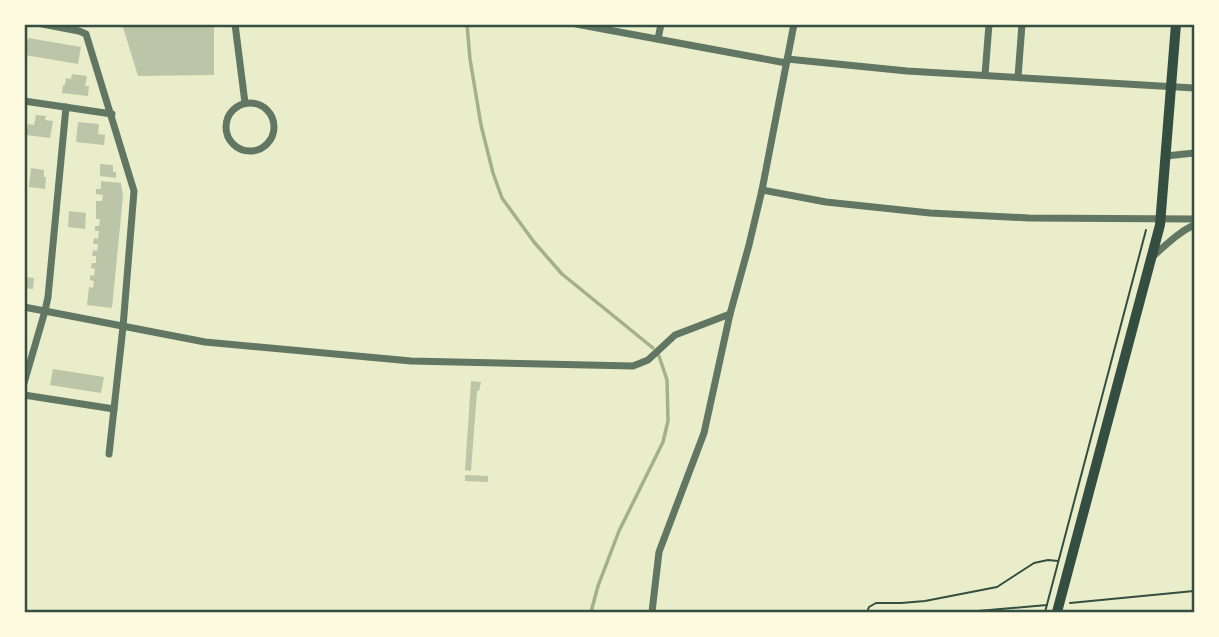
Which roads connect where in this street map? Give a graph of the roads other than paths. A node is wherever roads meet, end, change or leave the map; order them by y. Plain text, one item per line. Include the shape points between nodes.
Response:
1 (42, 24) edge
2 (235, 24) edge
3 (576, 24) edge
4 (661, 24) edge
5 (794, 24) edge
6 (989, 24) edge
7 (1022, 24) edge
8 (1176, 24) edge
9 (617, 28) edge
10 (658, 39) junction
11 (787, 61) junction
12 (985, 75) junction
13 (1018, 77) junction
14 (1171, 86) junction
15 (1195, 88) edge
16 (24, 101) edge
17 (245, 103) junction
18 (66, 107) junction
19 (111, 114) junction
20 (1195, 153) edge
21 (1166, 156) junction
22 (762, 190) junction
23 (1161, 218) junction
24 (1195, 219) edge
25 (1195, 225) edge
26 (1151, 259) junction
27 (24, 307) edge
28 (45, 311) junction
29 (730, 314) junction
30 (123, 327) junction
31 (24, 383) edge
32 (24, 395) edge
33 (114, 409) junction
34 (109, 454) dead end
35 (1051, 608) edge
36 (652, 612) edge

1 - 19 street via 86,34
2 - 17 street
3 - 9 street
4 - 10 street
5 - 11 street
6 - 12 street
7 - 13 street
8 - 14 main road
9 - 10 street
10 - 11 street
11 - 12 street
11 - 22 street
12 - 13 street
13 - 14 street
14 - 15 street
14 - 21 main road
16 - 18 street
17 - 17 street via 230,114 227,135 237,148 257,150 270,140 274,124 262,106
18 - 19 street
18 - 28 street
19 - 30 street via 134,191
20 - 21 street
21 - 23 main road
22 - 23 street via 930,213
22 - 29 street
23 - 24 street
23 - 26 main road
25 - 26 street
26 - 35 main road
27 - 28 street
28 - 30 street
28 - 31 street
29 - 30 street via 675,335 648,360 633,366 411,361 195,341
29 - 36 street via 704,433 659,552
30 - 33 street
32 - 33 street
33 - 34 street

